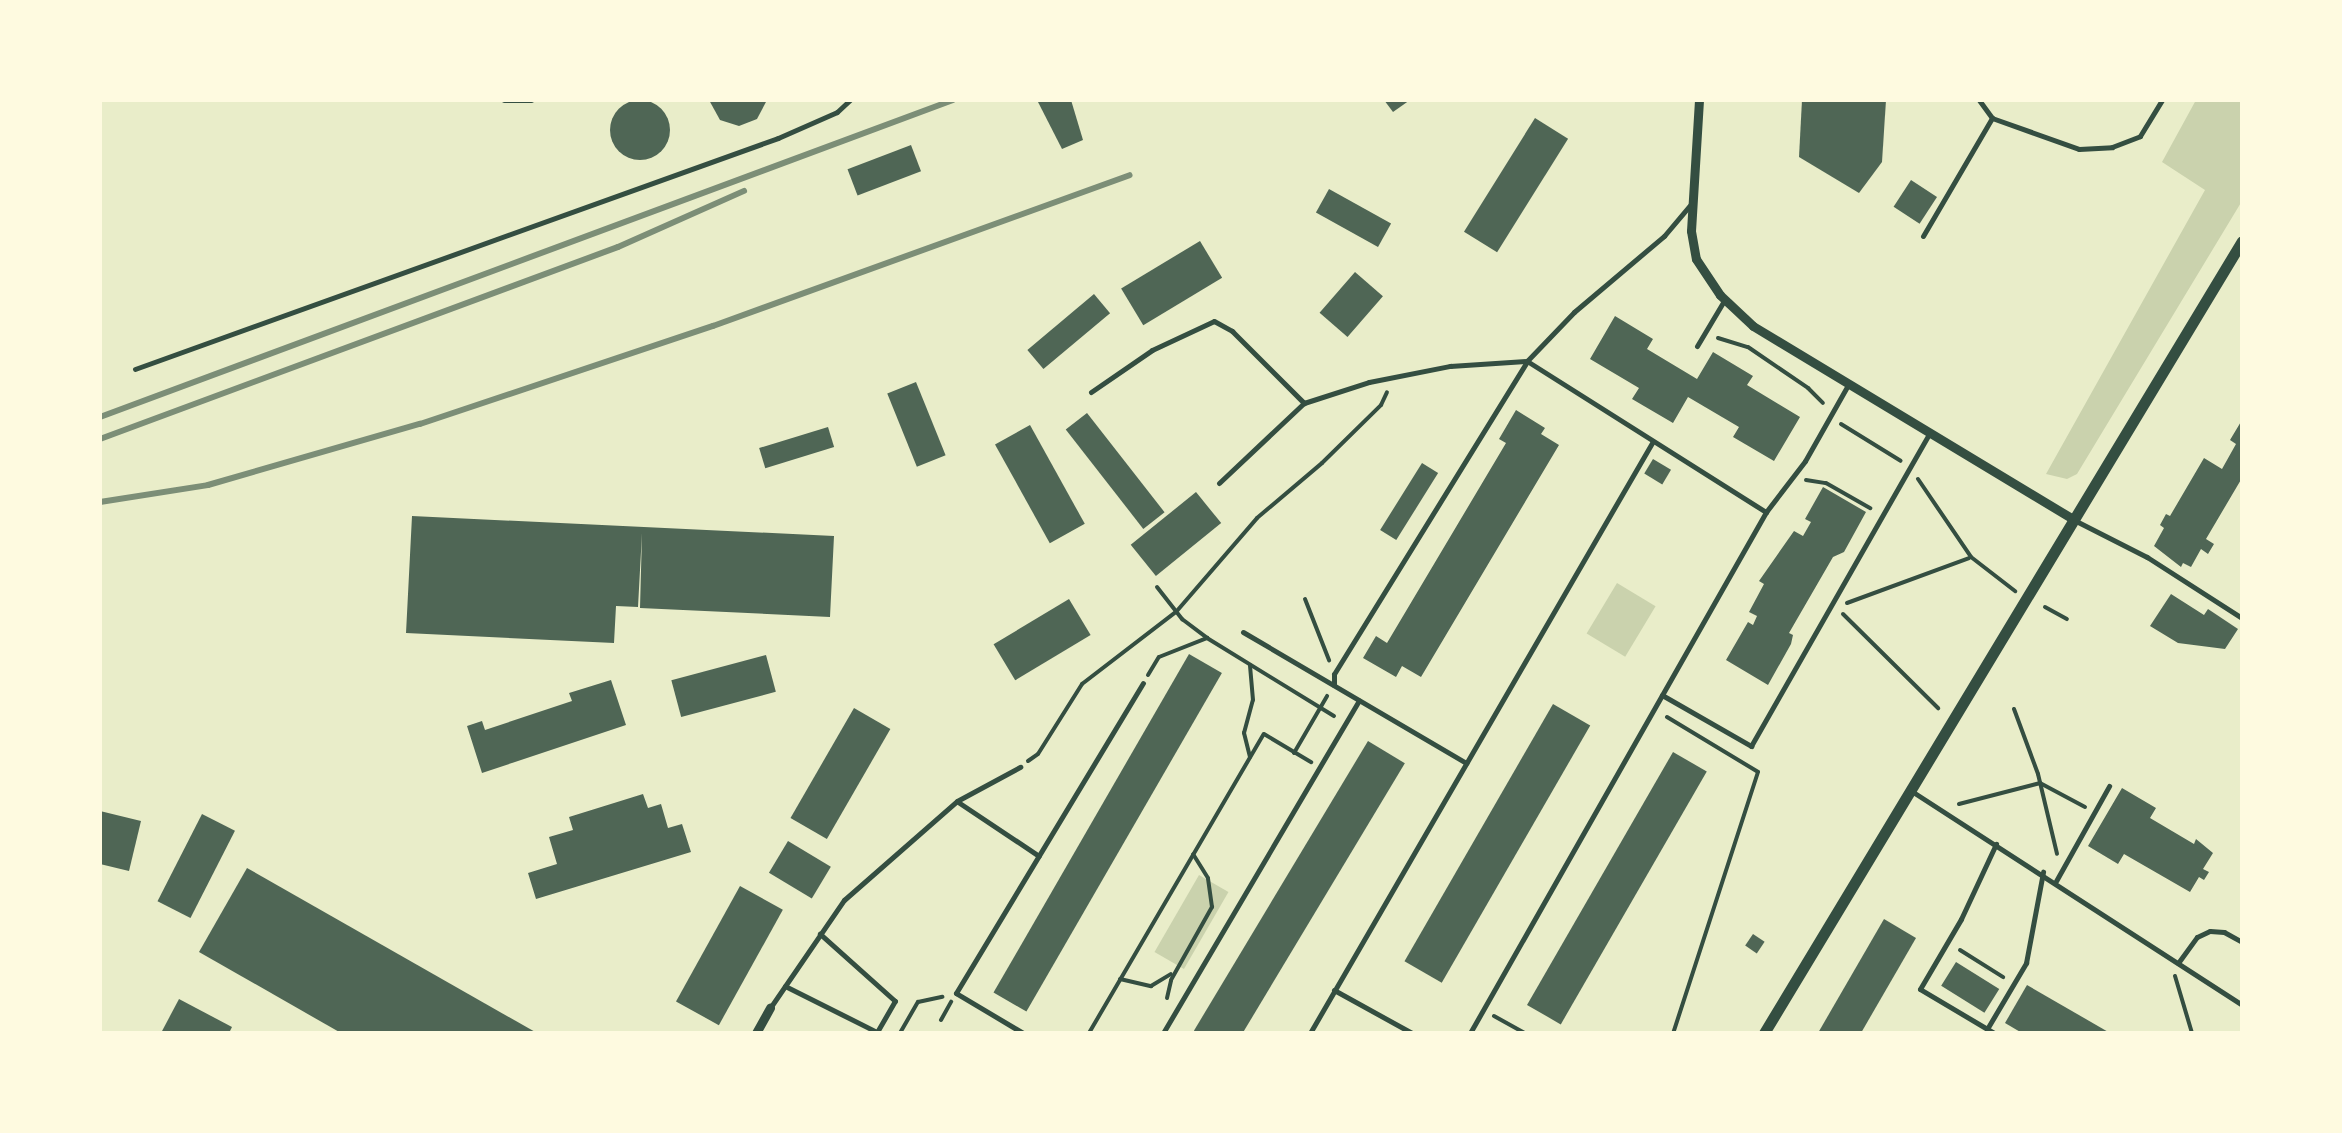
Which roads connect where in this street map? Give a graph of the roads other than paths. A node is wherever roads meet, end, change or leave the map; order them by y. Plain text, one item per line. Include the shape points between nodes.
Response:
1 (504, 100) edge
2 (531, 100) edge
3 (850, 100) edge
4 (1699, 100) edge
5 (1979, 100) edge
6 (2162, 100) edge
7 (1992, 118) junction
8 (1692, 204) junction
9 (1923, 236) dead end
10 (2240, 248) edge
11 (1725, 299) junction
12 (1697, 346) dead end
13 (1527, 361) junction
14 (135, 369) dead end
15 (1848, 385) junction
16 (1091, 392) dead end
17 (1304, 403) junction
18 (1929, 434) junction
19 (1653, 441) junction
20 (1219, 483) dead end
21 (1766, 512) junction
22 (2074, 520) junction
23 (2242, 618) edge
24 (1243, 632) dead end
25 (1143, 683) road end
26 (1334, 685) junction
27 (1662, 695) junction
28 (1359, 700) junction
29 (1466, 763) junction
30 (1020, 767) road end
31 (2110, 786) dead end
32 (1911, 791) junction
33 (957, 801) junction
34 (1996, 844) junction
35 (1039, 856) junction
36 (2043, 872) junction
37 (2056, 881) junction
38 (820, 934) junction
39 (2242, 942) edge
40 (2178, 963) junction
41 (785, 986) junction
42 (1334, 990) junction
43 (2242, 1005) edge
44 (770, 1008) joint
45 (1990, 1031) edge
46 (756, 1033) edge
47 (1023, 1033) edge
48 (1163, 1033) edge
49 (1310, 1033) edge
50 (1412, 1033) edge
51 (1470, 1033) edge
52 (1764, 1033) edge

1 - 2 lane
3 - 14 lane via 778,138
4 - 8 street
5 - 7 lane
6 - 7 lane via 2140,136 2112,148 2079,149
7 - 9 lane
8 - 11 street via 1696,259
8 - 13 lane
10 - 22 street
11 - 12 lane
11 - 15 street via 1752,326
13 - 17 lane via 1450,366
13 - 19 lane
13 - 26 lane via 1334,674
15 - 18 street
15 - 21 lane
16 - 17 lane via 1152,350 1214,322 1232,330
17 - 20 lane
18 - 22 street
18 - 27 lane via 1751,746
19 - 21 lane
19 - 29 lane
21 - 27 lane
22 - 23 lane
22 - 32 street
24 - 26 lane
25 - 35 lane
26 - 28 lane
27 - 51 lane
28 - 29 lane
28 - 48 lane
29 - 42 lane
30 - 33 lane
31 - 37 lane
32 - 34 lane
32 - 52 street
33 - 35 lane
33 - 38 lane via 844,900
34 - 36 lane
34 - 45 lane via 1920,988
35 - 47 lane via 956,994
36 - 37 lane
36 - 45 lane via 2026,964
37 - 40 lane
38 - 41 lane
38 - 41 lane via 895,1001 877,1032
39 - 40 lane via 2210,932
40 - 43 lane
41 - 44 lane
42 - 49 lane
42 - 50 lane
44 - 46 street

